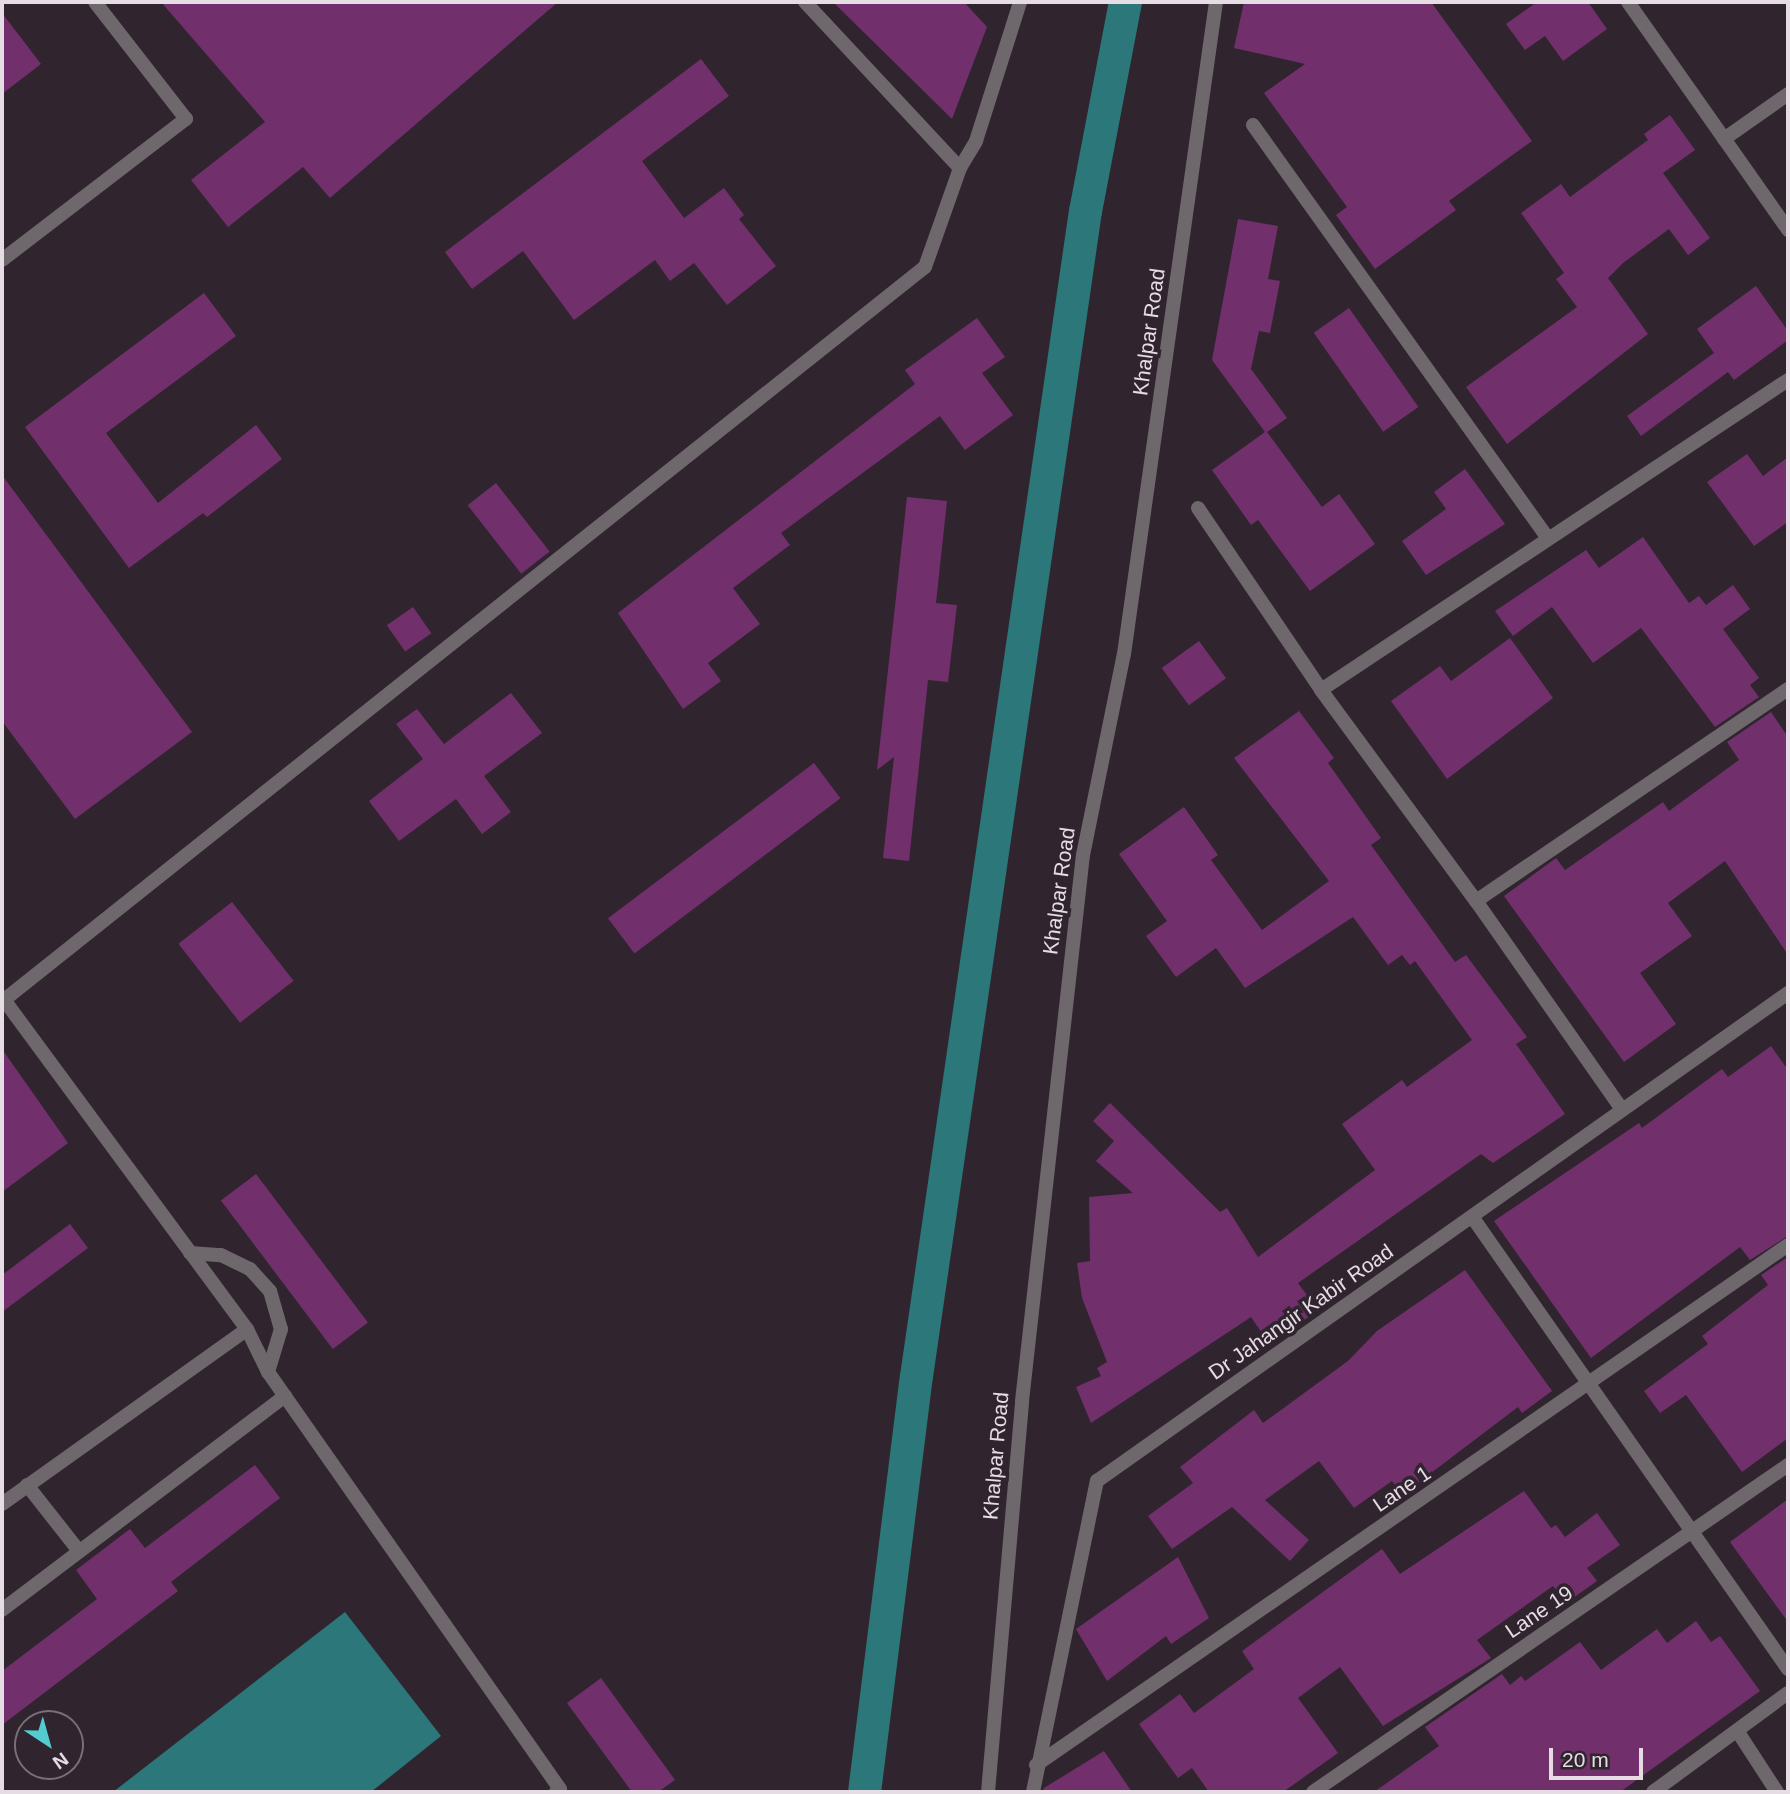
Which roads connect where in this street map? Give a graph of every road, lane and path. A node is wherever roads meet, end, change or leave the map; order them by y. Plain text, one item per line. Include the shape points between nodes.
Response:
1 (96, 2) edge
2 (806, 2) edge
3 (1020, 2) edge
4 (1216, 2) edge
5 (1628, 2) edge
6 (1788, 94) edge
7 (1253, 125) dead end
8 (1724, 139) junction
9 (960, 168) junction
10 (1788, 230) edge
11 (2, 260) edge
12 (1788, 380) edge
13 (1198, 508) dead end
14 (1547, 537) junction
15 (1788, 689) edge
16 (1321, 690) junction
17 (1476, 901) junction
18 (1788, 993) edge
19 (3, 998) edge
20 (1621, 1108) junction
21 (1473, 1218) junction
22 (1788, 1245) edge
23 (190, 1253) junction
24 (247, 1329) junction
25 (268, 1372) junction
26 (1588, 1387) junction
27 (285, 1396) junction
28 (1788, 1465) edge
29 (27, 1485) junction
30 (2, 1504) edge
31 (1692, 1532) junction
32 (79, 1551) junction
33 (2, 1610) edge
34 (1788, 1669) edge
35 (1788, 1693) edge
36 (1738, 1732) junction
37 (1037, 1765) junction
38 (556, 1792) edge
39 (988, 1792) edge
40 (1032, 1792) edge
41 (1313, 1792) edge
42 (1653, 1792) edge
43 (1777, 1792) edge

1 - 11 street via 186,119
2 - 9 street
3 - 9 street via 976,141
4 - 39 street, Khalpar Road via 1124,654 1083,855 1022,1401
5 - 8 street
6 - 8 street
7 - 14 street
8 - 10 street
9 - 19 street via 925,267
12 - 14 street
13 - 16 street
14 - 16 street
15 - 17 street
16 - 17 street
17 - 20 street
18 - 20 street, Dr Jahangir Kabir Road
19 - 23 street
20 - 21 street, Dr Jahangir Kabir Road
21 - 26 street
21 - 37 street, Dr Jahangir Kabir Road via 1097,1481
22 - 26 street, Lane 1
23 - 24 street
23 - 25 street via 221,1255 250,1269 270,1291 281,1329
24 - 25 street
24 - 29 street
25 - 27 street
26 - 31 street
26 - 37 street, Lane 1
27 - 32 street
27 - 38 street via 560,1789
28 - 31 street, Lane 19
29 - 30 street
29 - 32 street
31 - 34 street
31 - 41 street, Lane 19
32 - 33 street
35 - 36 street
36 - 42 street
36 - 43 street
37 - 40 street, Dr Jahangir Kabir Road

